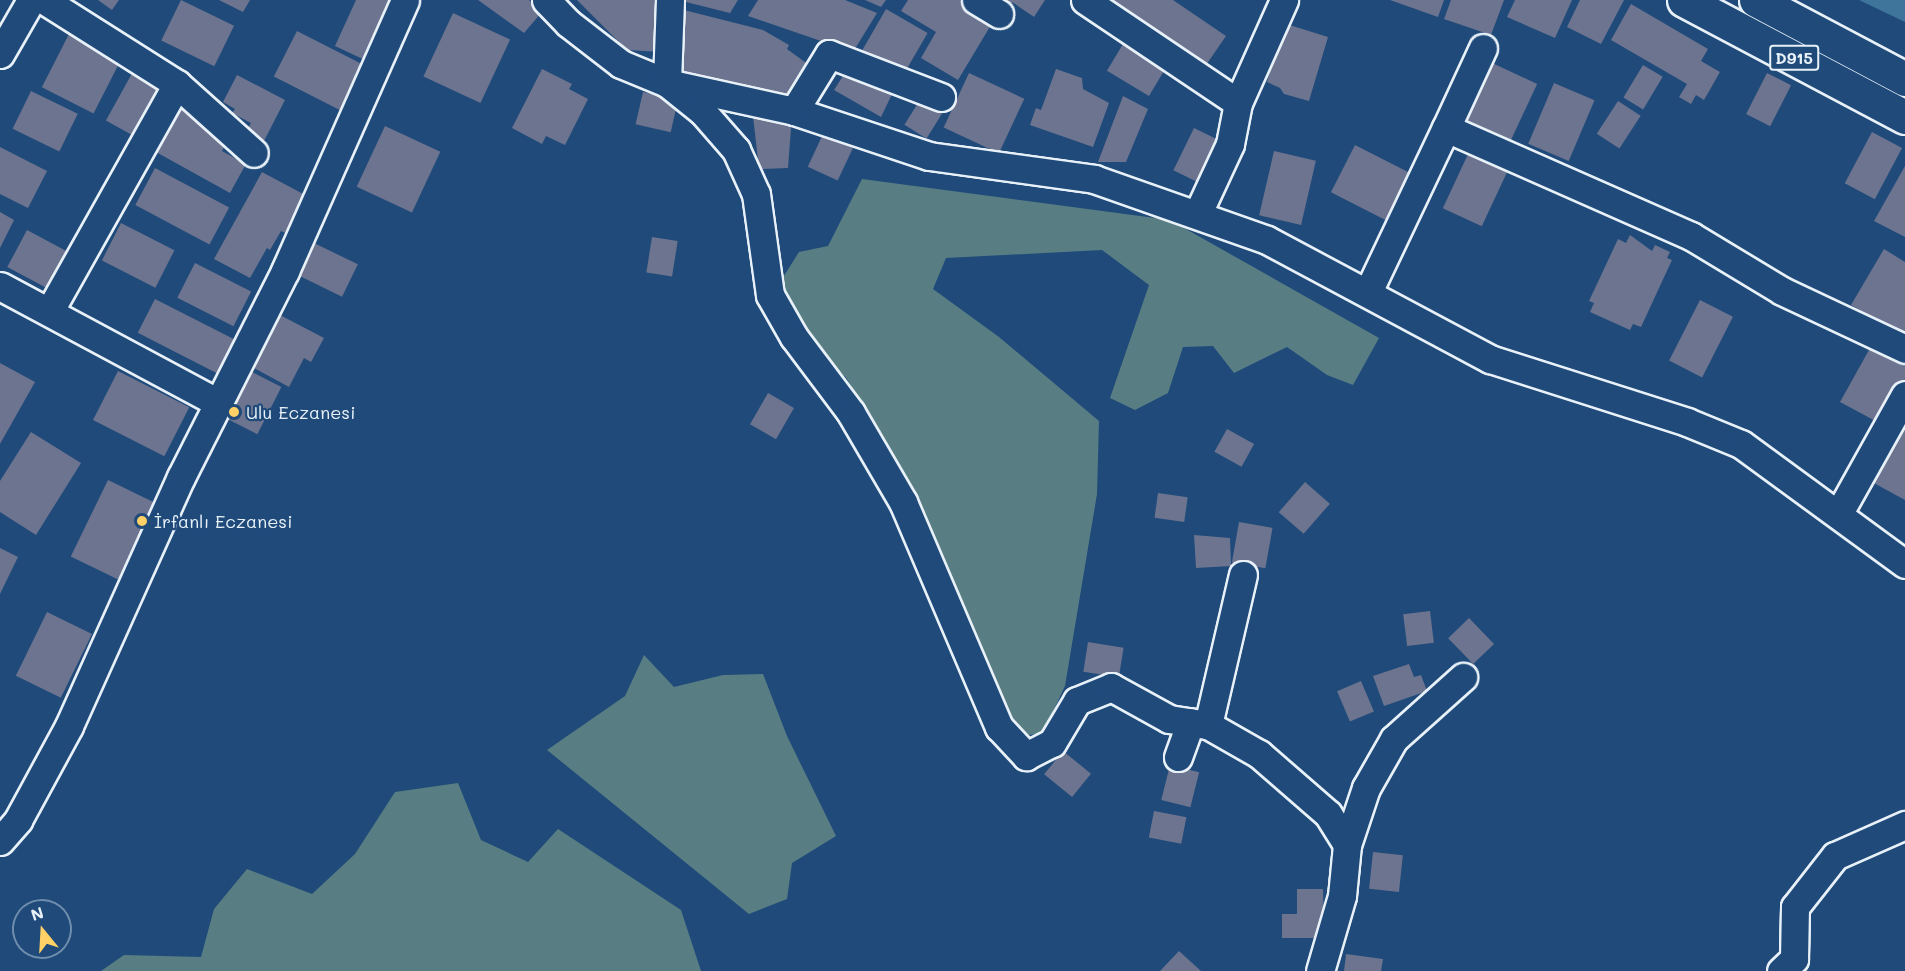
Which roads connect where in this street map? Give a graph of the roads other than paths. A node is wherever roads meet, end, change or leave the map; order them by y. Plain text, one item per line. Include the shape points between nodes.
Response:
1 (31, 0) edge
2 (44, 0) edge
3 (405, 0) edge
4 (546, 0) edge
5 (670, 0) edge
6 (976, 0) edge
7 (1084, 0) edge
8 (1284, 0) edge
9 (1684, 0) edge
10 (1756, 0) edge
11 (999, 14) dead end
12 (1483, 48) dead end
13 (0, 54) edge
14 (1905, 79) edge
15 (667, 83) junction
16 (177, 84) junction
17 (941, 97) dead end
18 (1238, 103) junction
19 (794, 111) junction
20 (1905, 117) edge
21 (1446, 128) junction
22 (254, 153) dead end
23 (1198, 213) junction
24 (0, 286) edge
25 (1368, 292) junction
26 (49, 312) junction
27 (1905, 349) edge
28 (1905, 395) edge
29 (218, 404) junction
30 (1839, 513) junction
31 (1905, 564) edge
32 (1243, 575) dead end
33 (1463, 677) dead end
34 (1199, 724) junction
35 (1178, 757) dead end
36 (1905, 825) edge
37 (0, 841) edge
38 (1347, 845) junction
39 (1320, 971) edge
40 (1781, 971) edge

1 - 13 street
2 - 16 street
3 - 29 street via 285,271
4 - 15 street via 568,23 621,64
5 - 15 street
6 - 11 street
7 - 18 street
8 - 18 street
9 - 20 highway, D915
10 - 14 highway, D915
12 - 21 street
15 - 19 street
15 - 34 street via 702,111 736,150 756,194 771,295 794,337 851,413 903,502 999,727 1026,756 1052,743 1077,701 1111,687 1169,719
16 - 22 street
16 - 26 street
17 - 19 street via 829,54
18 - 23 street via 1230,144
19 - 23 street via 929,156 1094,179
21 - 25 street
21 - 27 street via 1691,237 1782,291
23 - 25 street via 1268,240
24 - 26 street
25 - 30 street via 1490,359 1687,422 1742,444
26 - 29 street
28 - 30 street
29 - 37 street via 69,726 18,820
30 - 31 street
32 - 34 street
33 - 38 street via 1394,739 1366,788
34 - 35 street
34 - 38 street via 1259,754 1328,814
36 - 40 street via 1835,856 1795,908 1794,959
38 - 39 street via 1342,896

